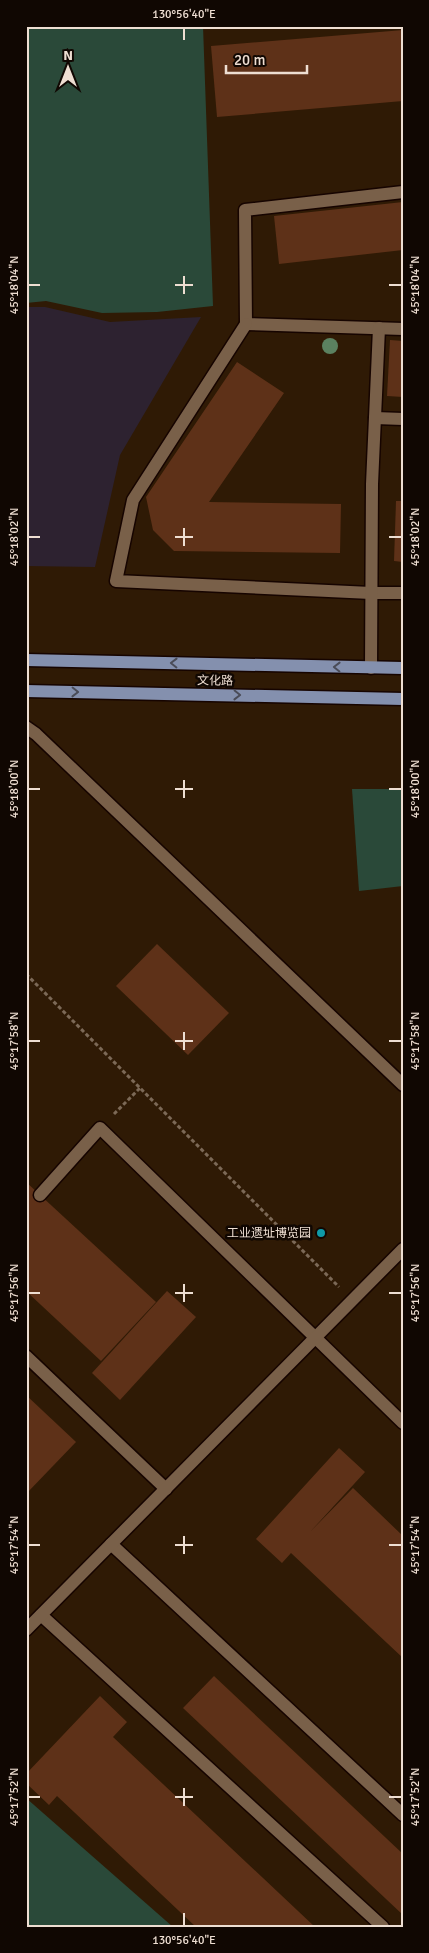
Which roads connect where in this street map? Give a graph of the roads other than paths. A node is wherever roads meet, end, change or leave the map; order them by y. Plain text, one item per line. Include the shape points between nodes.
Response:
1 (403, 192) edge
2 (246, 324) junction
3 (379, 328) junction
4 (403, 329) edge
5 (375, 418) junction
6 (403, 418) edge
7 (371, 593) junction
8 (403, 593) edge
9 (26, 660) edge
10 (371, 668) junction
11 (403, 668) edge
12 (26, 691) edge
13 (403, 699) edge
14 (26, 727) edge
15 (403, 1085) edge
16 (40, 1196) dead end
17 (403, 1249) edge
18 (315, 1338) junction
19 (26, 1356) edge
20 (403, 1423) edge
21 (166, 1489) junction
22 (111, 1544) junction
23 (41, 1615) junction
24 (26, 1630) edge
25 (403, 1815) edge
26 (383, 1927) edge

1 - 2 street via 245,210
2 - 3 street
2 - 7 street via 133,500 116,581
3 - 4 street
3 - 5 street
5 - 6 street
5 - 7 street
7 - 8 street
7 - 10 street
10 -> 9 main road, 文化路
10 - 11 main road, 文化路
12 -> 13 main road, 文化路
14 - 15 street
16 - 18 street via 100,1128
17 - 18 street
18 - 20 street
18 - 21 street
19 - 21 street
21 - 22 street
22 - 23 street
22 - 25 street
23 - 24 street
23 - 26 street

